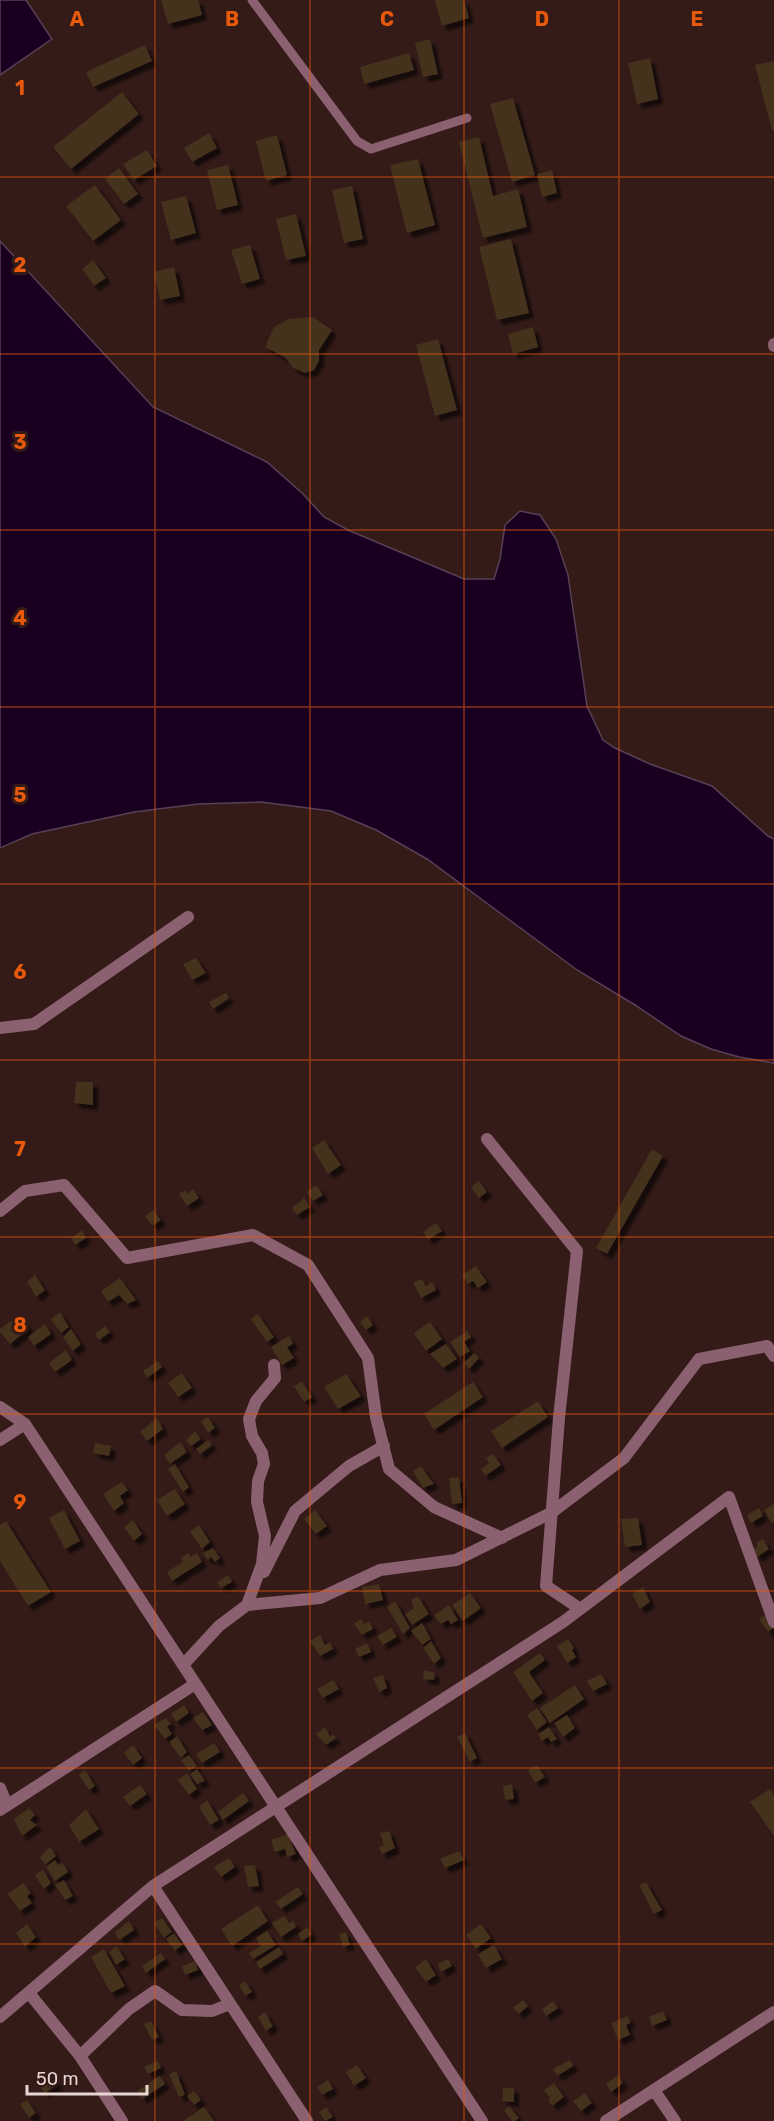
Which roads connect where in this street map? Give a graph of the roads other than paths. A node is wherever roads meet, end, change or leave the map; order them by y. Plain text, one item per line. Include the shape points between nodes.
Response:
1 (252, 0) edge
2 (468, 118) dead end
3 (188, 917) dead end
4 (0, 1028) edge
5 (487, 1138) dead end
6 (0, 1211) edge
7 (774, 1356) edge
8 (273, 1365) dead end
9 (0, 1407) edge
10 (25, 1424) junction
11 (0, 1440) edge
12 (384, 1446) junction
13 (551, 1514) junction
14 (502, 1538) junction
15 (247, 1605) junction
16 (579, 1608) junction
17 (774, 1622) edge
18 (183, 1665) junction
19 (195, 1684) junction
20 (0, 1788) edge
21 (3, 1807) edge
22 (276, 1807) junction
23 (153, 1886) junction
24 (29, 1993) junction
25 (230, 2004) junction
26 (774, 2012) edge
27 (0, 2017) edge
28 (80, 2056) junction
29 (654, 2090) junction
30 (122, 2121) edge
31 (307, 2121) edge
32 (482, 2121) edge
33 (606, 2121) edge
34 (675, 2121) edge

1 - 2 lane via 357,141 371,149
3 - 4 street via 34,1024
5 - 13 street via 577,1251
6 - 12 street via 25,1191 64,1185 127,1258 253,1235 308,1265 368,1358
7 - 13 street via 766,1346 699,1359 624,1458
8 - 15 street via 275,1378 256,1401 249,1419 264,1464 257,1502 265,1536 262,1564
9 - 10 street
10 - 11 street
10 - 18 street
12 - 14 street via 389,1469 434,1507
12 - 15 street via 349,1466 295,1511
13 - 14 street
13 - 16 street via 546,1586
14 - 15 street via 456,1560 380,1570 320,1598
15 - 18 street via 219,1626
16 - 17 street via 729,1497
16 - 22 street
18 - 19 street
19 - 21 street
19 - 22 street
20 - 21 street
22 - 23 street
22 - 32 street
23 - 24 street
23 - 25 street
24 - 27 street
24 - 28 street
25 - 28 street via 212,2011 182,2010 155,1991 129,2009
25 - 31 street
26 - 29 street
28 - 30 street
29 - 33 street
29 - 34 street

